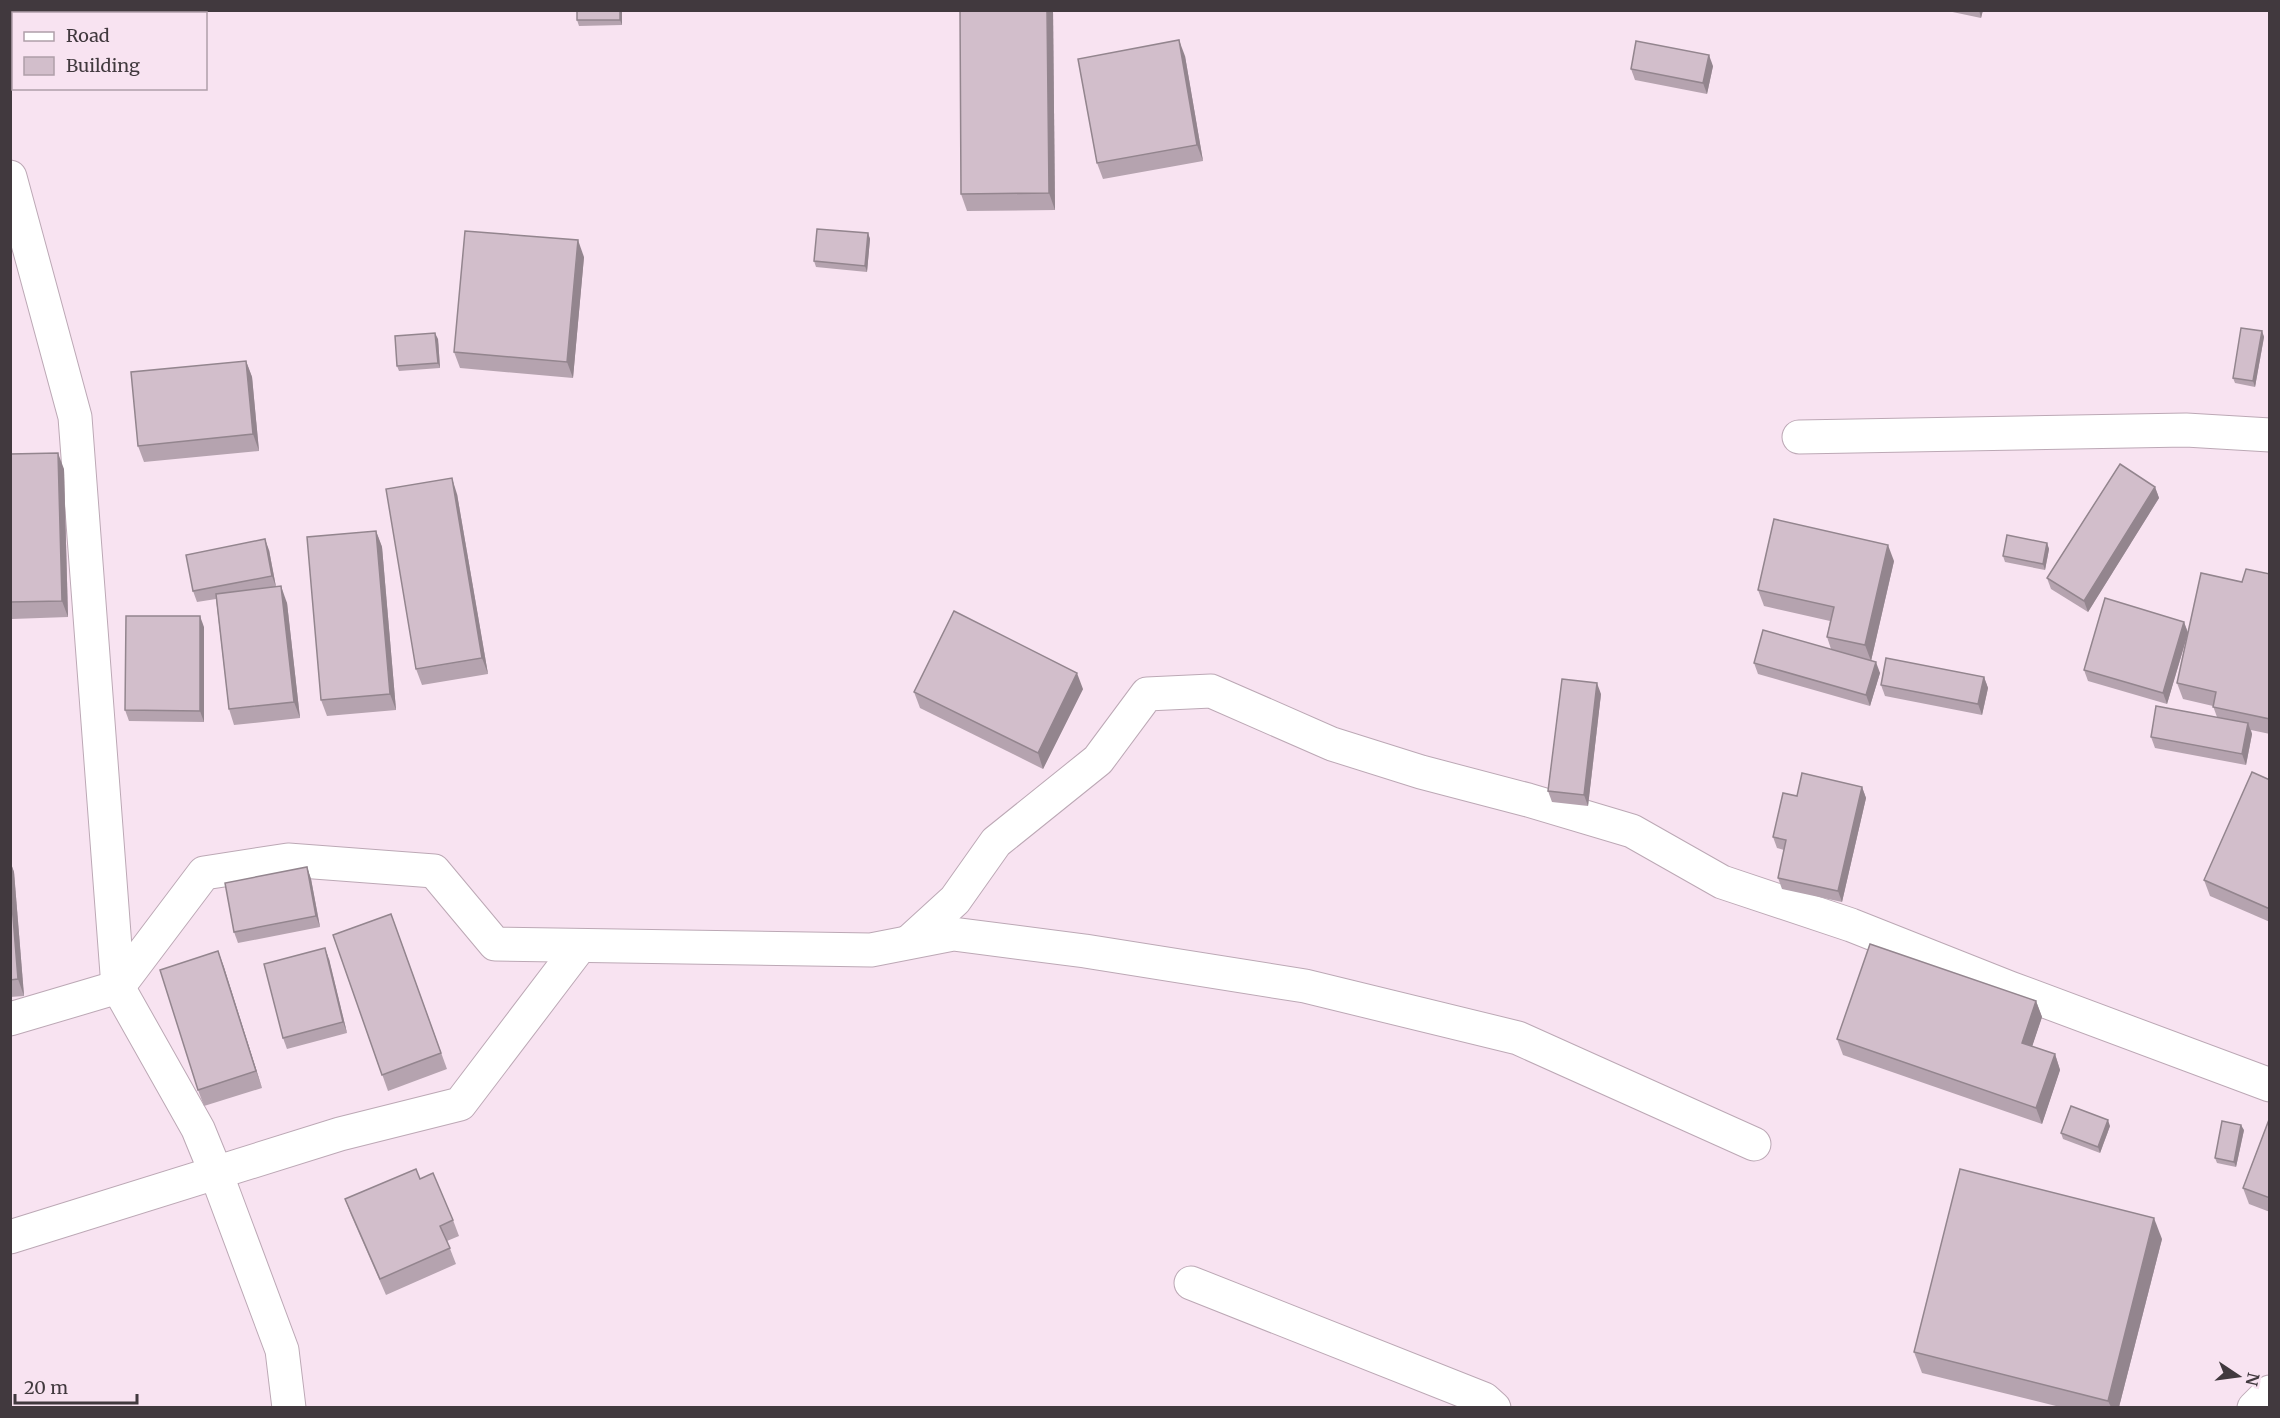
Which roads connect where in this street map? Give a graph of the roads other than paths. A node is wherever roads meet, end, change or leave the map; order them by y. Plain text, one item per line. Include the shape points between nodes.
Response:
1 (10, 177) edge
2 (2270, 435) edge
3 (1799, 437) dead end
4 (909, 942) junction
5 (580, 946) junction
6 (118, 987) junction
7 (10, 1019) edge
8 (2270, 1085) edge
9 (1754, 1144) dead end
10 (216, 1173) junction
11 (10, 1237) edge
12 (1191, 1283) dead end
13 (2270, 1392) edge
14 (289, 1407) edge
15 (1494, 1407) edge
16 (2254, 1407) edge

1 - 6 street via 75,417
2 - 3 street via 2186,430
4 - 5 street via 871,950
4 - 8 street via 955,900 996,842 1098,760 1147,694 1211,691 1332,744 1632,831 1722,882 1851,925
4 - 9 street via 952,934 1305,986 1518,1038
5 - 6 street via 495,944 434,871 288,860 204,873
5 - 10 street via 460,1104 340,1134
6 - 7 street
6 - 10 street via 198,1129
10 - 11 street
10 - 14 street via 282,1350
12 - 15 street via 1484,1399
13 - 16 street

